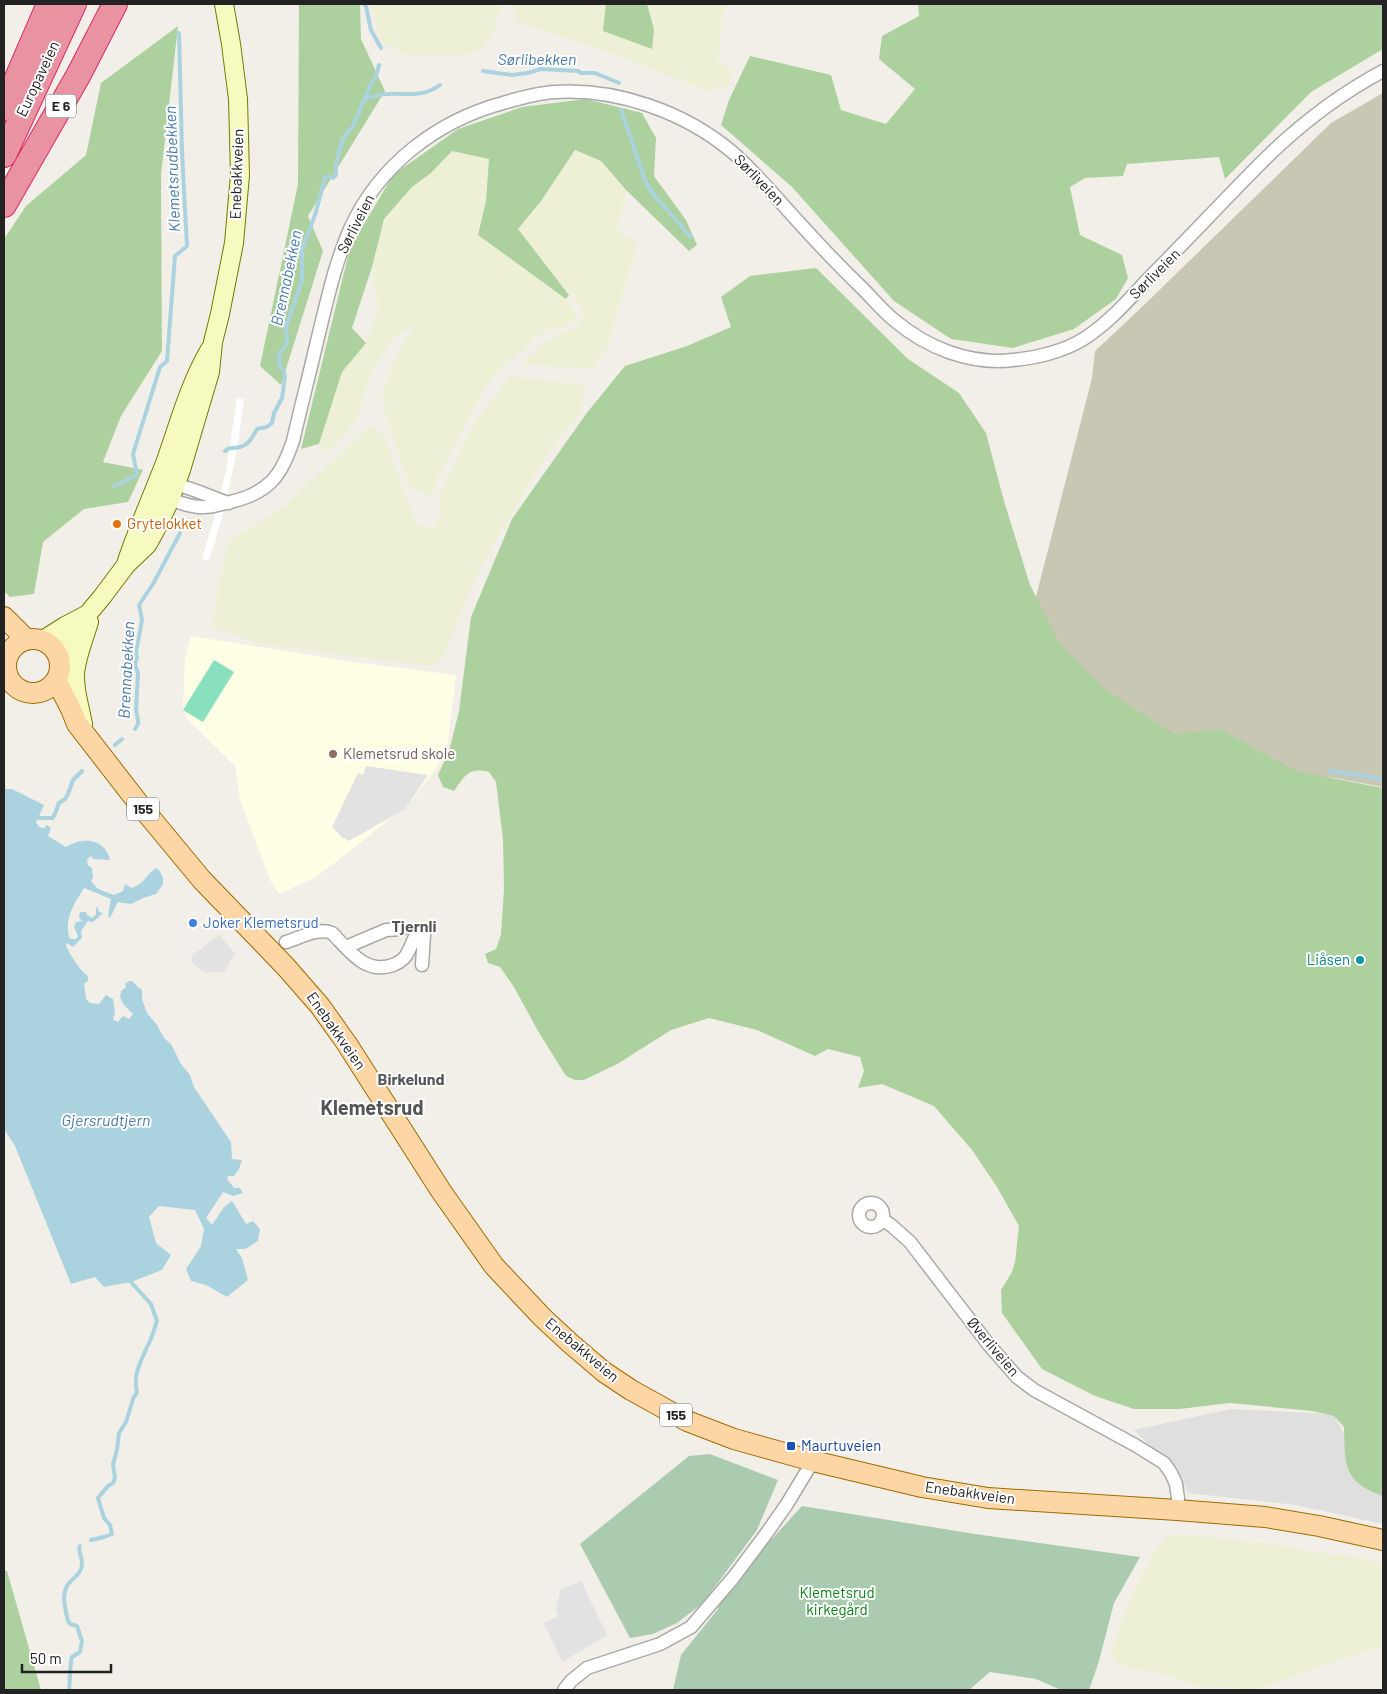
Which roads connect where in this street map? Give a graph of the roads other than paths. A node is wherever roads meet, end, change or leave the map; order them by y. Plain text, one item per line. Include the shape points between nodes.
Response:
1 (31, 4) edge
2 (49, 4) edge
3 (74, 4) edge
4 (115, 4) edge
5 (224, 4) edge
6 (1383, 71) edge
7 (6, 102) edge
8 (4, 155) edge
9 (4, 205) edge
10 (213, 342) junction
11 (156, 485) junction
12 (173, 492) junction
13 (126, 564) junction
14 (90, 611) junction
15 (4, 617) edge
16 (4, 632) edge
17 (35, 640) junction
18 (10, 651) junction
19 (59, 658) junction
20 (56, 680) junction
21 (39, 692) junction
22 (82, 730) junction
23 (402, 929) dead end
24 (286, 942) dead end
25 (346, 947) junction
26 (422, 965) dead end
27 (882, 1220) dead end
28 (813, 1461) junction
29 (1177, 1510) junction
30 (1383, 1540) edge
31 (564, 1690) edge

1 - 7 highway
2 - 7 highway, Europaveien
3 - 8 highway, Europaveien / E 6
4 - 9 highway, E 6
5 - 10 main road, Enebakkveien via 238,99 240,175 234,242
6 - 12 street, Sørliveien via 1342,94 1292,134 1124,305 1096,329 1064,348 1011,360 967,358 932,346 904,328 846,274 736,155 704,132 666,112 608,96 561,92 486,107 427,137 389,171 374,188 350,229 329,292 290,450 276,477 245,499 210,508 190,506
10 - 11 main road, Enebakkveien via 191,386
10 - 12 main road, Enebakkveien via 205,393
11 - 12 street, Sørliveien via 166,483
11 - 13 main road, Enebakkveien
12 - 13 main road, Enebakkveien via 147,545
13 - 14 main road, Enebakkveien
14 - 17 main road, Enebakkveien
14 - 19 main road, Enebakkveien
14 - 22 main road via 76,673
15 - 17 main road
16 - 18 main road
17 - 18 main road, Enebakkveien via 15,646
17 - 19 main road via 53,647
18 - 21 main road via 6,672 14,686 22,691
19 - 20 main road, Enebakkveien
20 - 21 main road
20 - 22 main road, Enebakkveien / 155
21 - 22 main road, Enebakkveien / 155
22 - 28 main road, Enebakkveien / 155 via 202,880 320,1006 494,1266 543,1318 604,1372 658,1406 734,1439
23 - 25 street via 386,930
24 - 25 street via 326,930
25 - 26 street via 364,964 377,968 389,966 406,957 416,936 422,932
27 - 29 street, Øverliveien via 910,1242 1017,1377 1034,1390 1164,1463 1176,1484
28 - 29 main road, Enebakkveien / 155 via 922,1487 988,1498
28 - 31 street via 766,1534 691,1628 660,1644 587,1668
29 - 30 main road, Enebakkveien / 155 via 1264,1517

